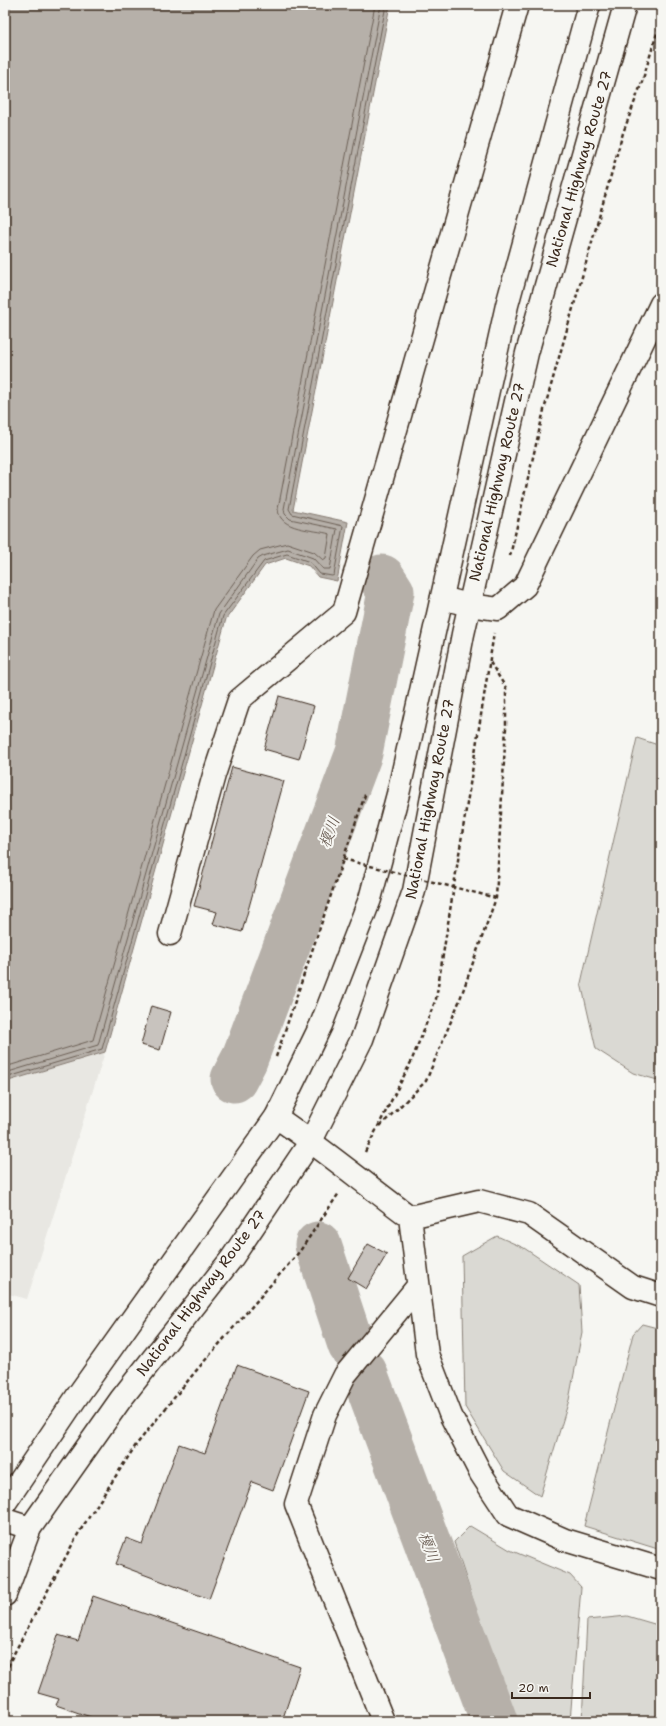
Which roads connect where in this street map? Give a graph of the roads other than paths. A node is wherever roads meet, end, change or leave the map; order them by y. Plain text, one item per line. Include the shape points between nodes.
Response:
1 (517, 5) edge
2 (589, 5) edge
3 (625, 5) edge
4 (661, 304) edge
5 (442, 598) junction
6 (469, 605) junction
7 (170, 934) dead end
8 (276, 1117) junction
9 (311, 1141) junction
10 (410, 1217) junction
11 (418, 1286) junction
12 (661, 1296) edge
13 (5, 1503) edge
14 (5, 1520) edge
15 (30, 1528) junction
16 (661, 1569) edge
17 (5, 1595) edge
18 (382, 1721) edge

1 - 7 main road via 344,612 239,700 214,775
2 - 5 main road, National Highway Route 27 via 507,305
3 - 6 main road, National Highway Route 27 via 527,352
4 - 6 main road via 525,586 498,609
5 - 6 main road
5 - 8 main road, National Highway Route 27 via 398,794 370,899 321,1025
6 - 9 main road, National Highway Route 27 via 414,890 362,1039
8 - 9 main road
8 - 13 main road, National Highway Route 27 via 78,1395
9 - 10 main road
9 - 15 main road, National Highway Route 27 via 232,1258 121,1399
10 - 11 main road
10 - 12 main road via 478,1200 530,1214 633,1287
11 - 16 main road via 427,1354 451,1416 481,1474 508,1515 565,1540
11 - 18 main road via 345,1375 324,1415 296,1504
14 - 15 main road
15 - 17 main road, National Highway Route 27

